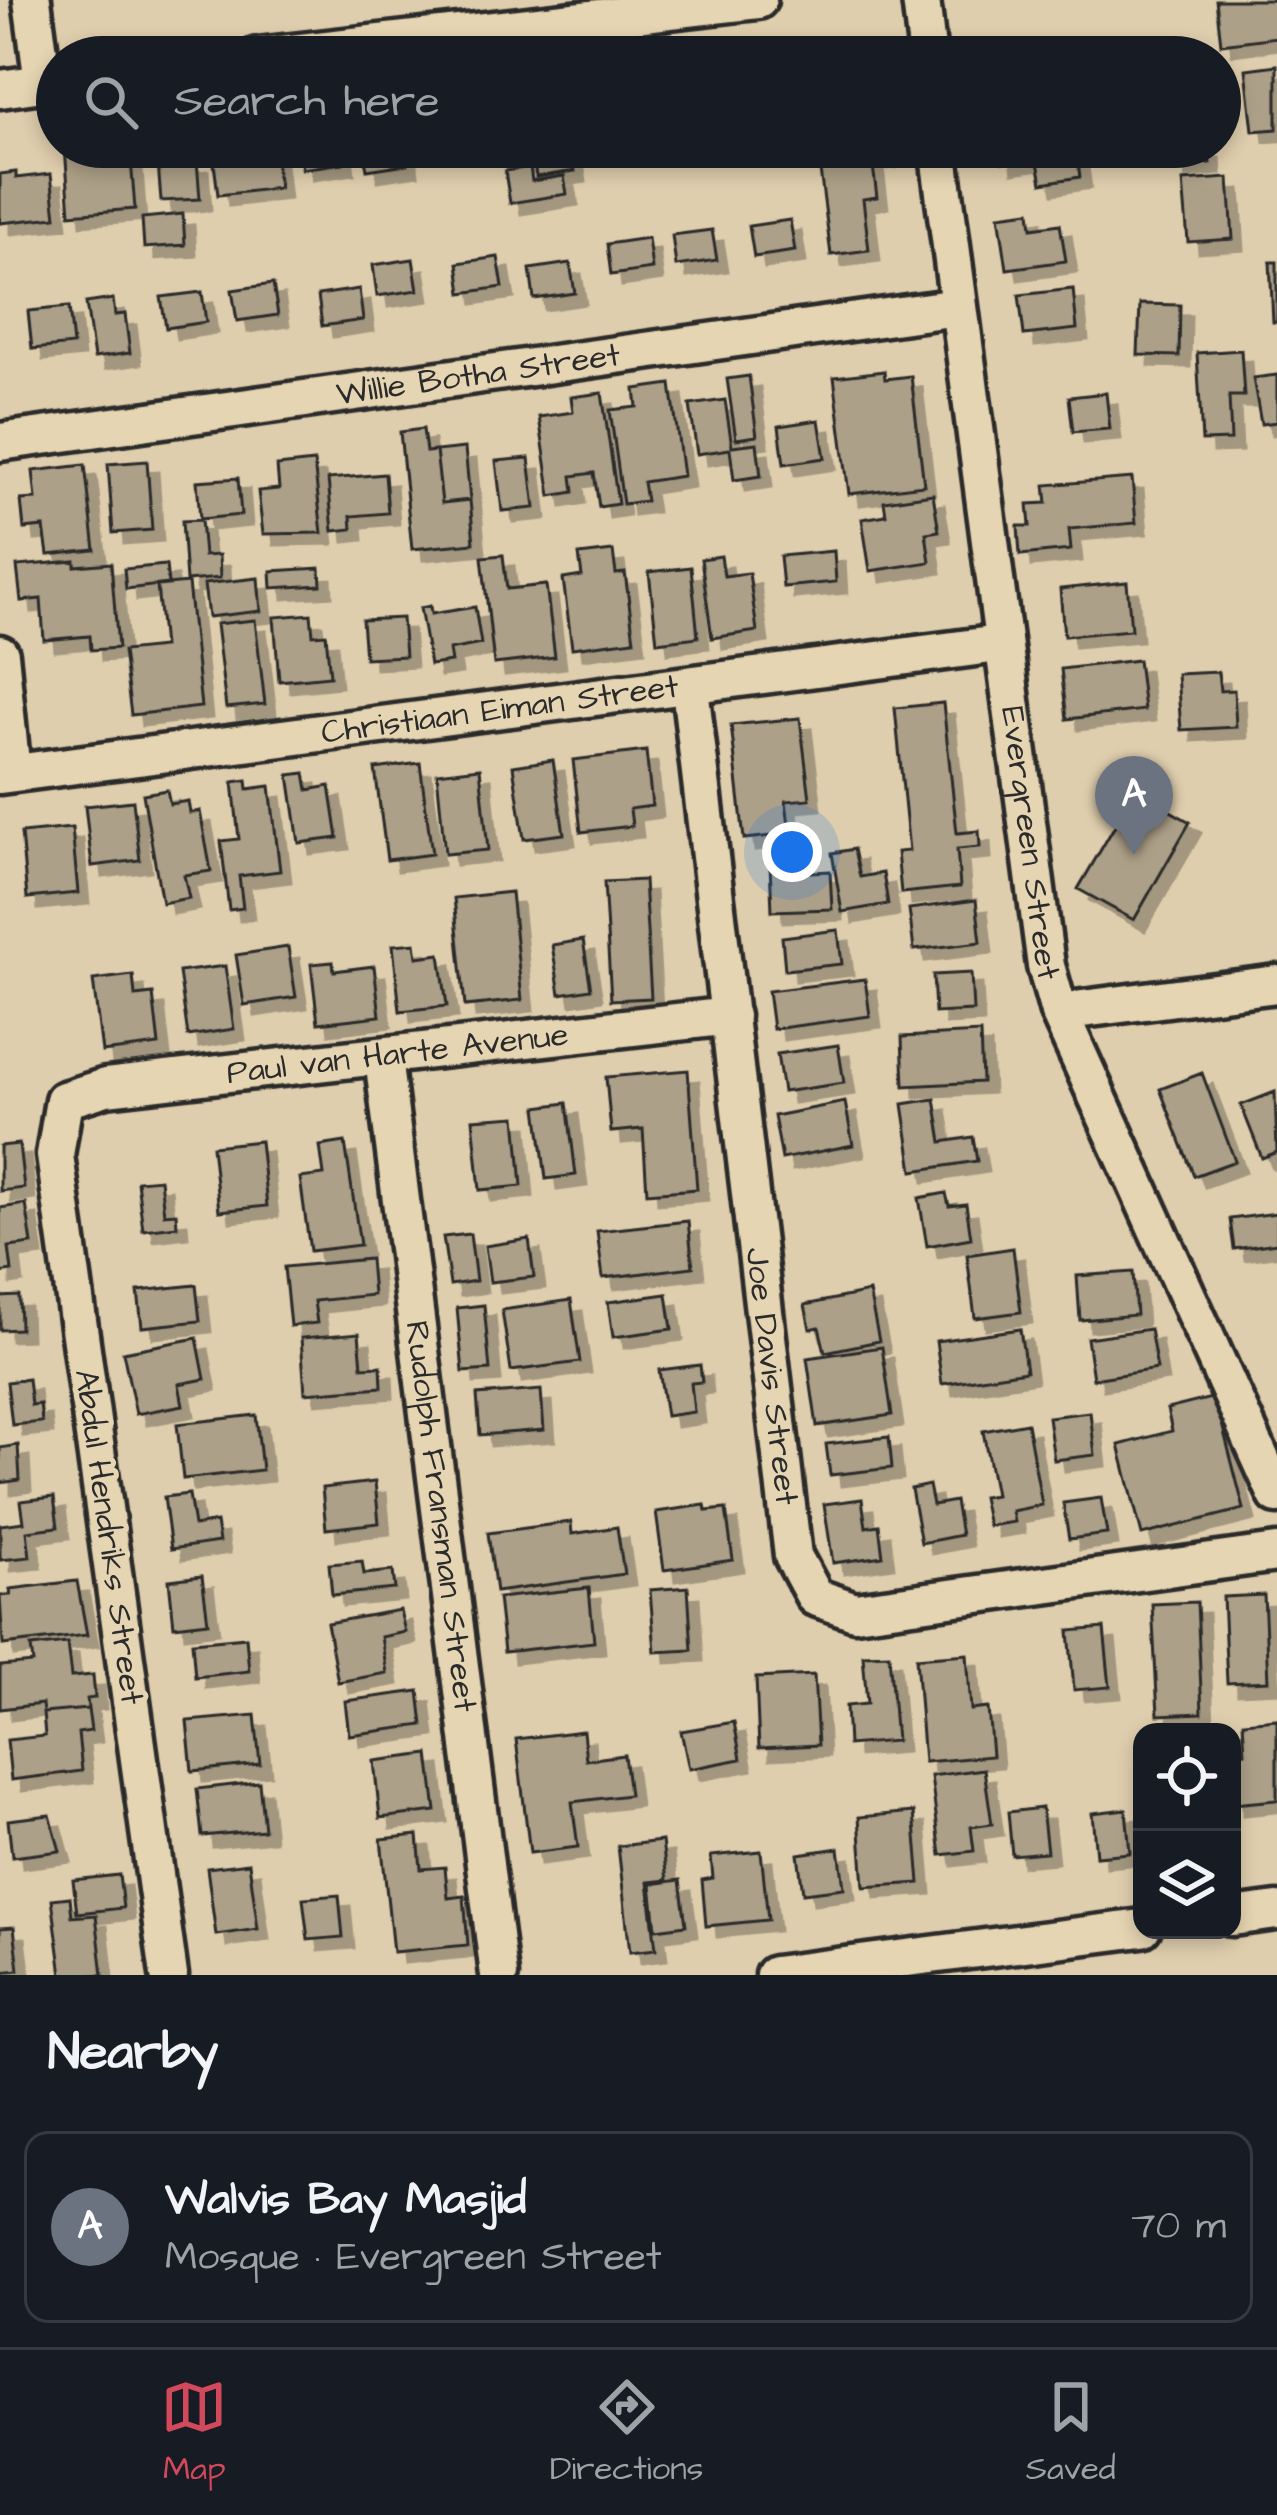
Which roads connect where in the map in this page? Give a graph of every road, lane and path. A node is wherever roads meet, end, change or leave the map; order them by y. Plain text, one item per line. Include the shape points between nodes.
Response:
1 (32, 0) edge
2 (758, 0) edge
3 (921, 0) edge
4 (470, 16) edge
5 (40, 36) edge
6 (366, 36) edge
7 (925, 36) edge
8 (36, 84) edge
9 (0, 88) edge
10 (940, 168) edge
11 (957, 307) junction
12 (0, 442) edge
13 (1000, 644) junction
14 (0, 654) edge
15 (690, 688) junction
16 (6, 774) edge
17 (1277, 984) edge
18 (1059, 1012) junction
19 (730, 1016) junction
20 (383, 1058) junction
21 (64, 1100) joint
22 (1277, 1495) edge
23 (1277, 1553) edge
24 (1277, 1911) edge
25 (1241, 1916) edge
26 (1133, 1929) edge
27 (169, 1975) edge
28 (499, 1975) edge
29 (774, 1975) edge

1 - 5 street
2 - 4 street
3 - 7 street
4 - 6 street
8 - 9 street
10 - 11 street, Evergreen Street
11 - 12 street, Willie Botha Street
11 - 13 street, Evergreen Street
13 - 15 street, Christiaan Eiman Street
13 - 18 street, Evergreen Street
14 - 16 street
15 - 16 street, Christiaan Eiman Street
15 - 19 street, Joe Davis Street
17 - 18 street
18 - 22 street, Evergreen Street
19 - 20 street, Paul van Harte Avenue
19 - 23 street, Joe Davis Street via 794,1556 815,1598 856,1611
20 - 21 street, Paul van Harte Avenue via 106,1087
20 - 28 street, Rudolph Fransman Street
21 - 27 street, Abdul Hendriks Street via 56,1155
24 - 25 street
26 - 29 street

